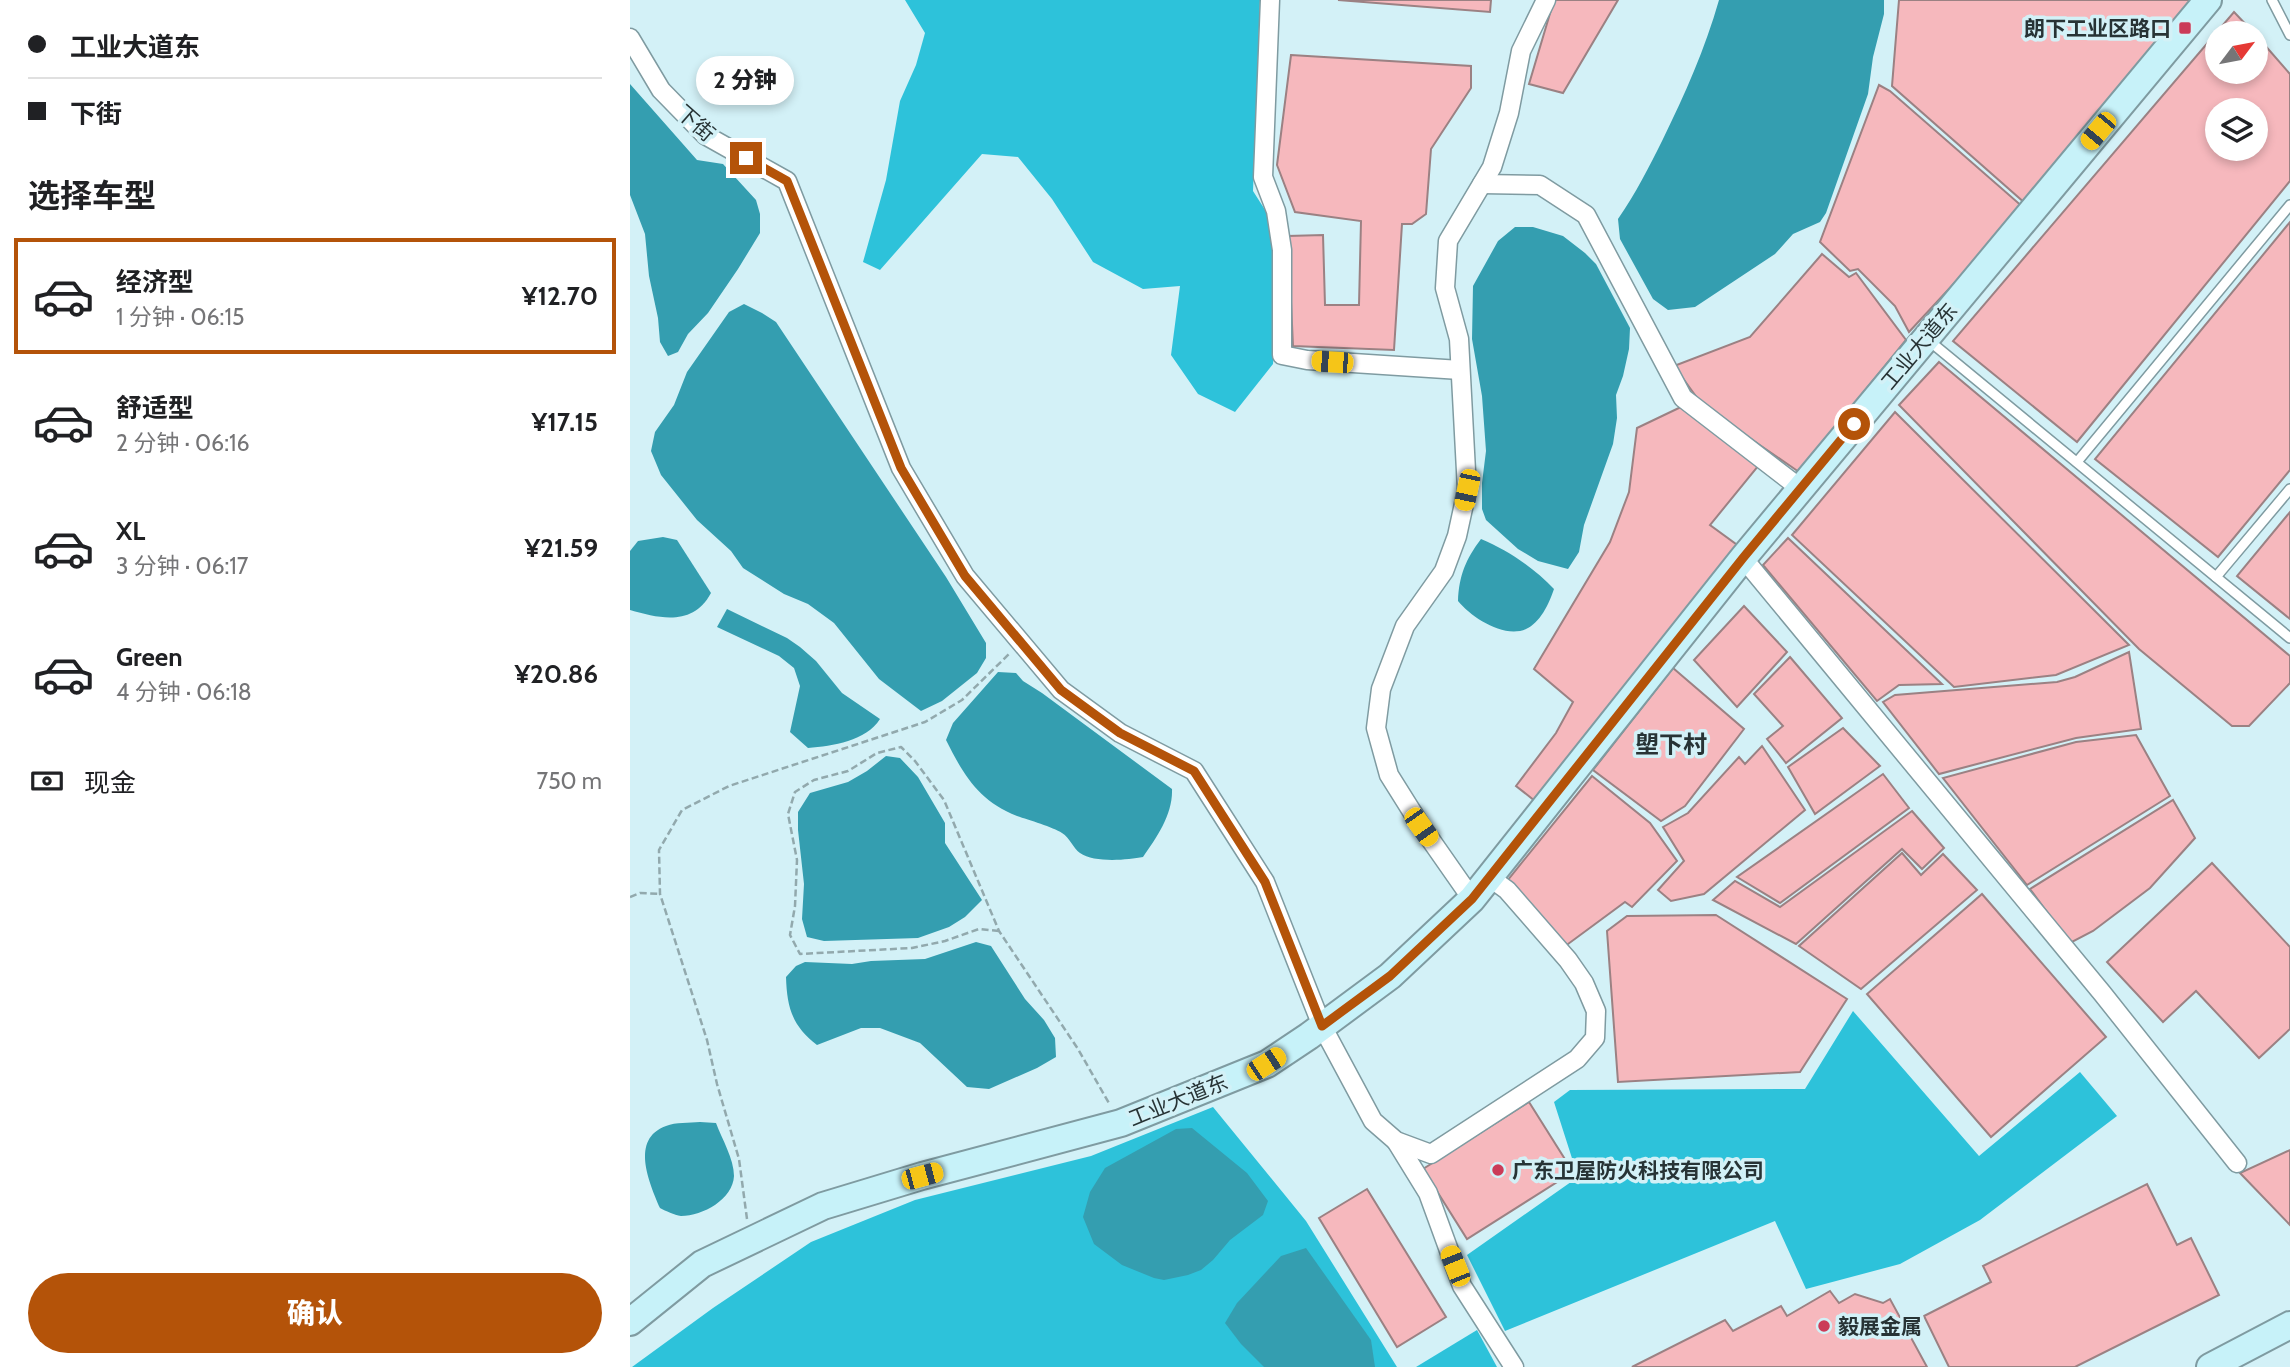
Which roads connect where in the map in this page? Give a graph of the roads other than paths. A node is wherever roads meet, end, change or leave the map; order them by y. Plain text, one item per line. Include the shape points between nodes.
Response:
1 (1270, 0) edge
2 (1546, 0) edge
3 (2208, 0) edge
4 (2272, 0) edge
5 (2290, 35) edge
6 (630, 38) edge
7 (1482, 184) junction
8 (2290, 205) edge
9 (1926, 338) junction
10 (1460, 370) junction
11 (2077, 462) junction
12 (1801, 488) junction
13 (2290, 489) edge
14 (1743, 558) junction
15 (2216, 577) junction
16 (2290, 638) edge
17 (1489, 877) junction
18 (1472, 899) junction
19 (1322, 1026) junction
20 (1396, 1141) junction
21 (2237, 1163) dead end
22 (630, 1322) edge
23 (2290, 1325) edge
24 (1514, 1367) edge
25 (2210, 1367) edge

1 - 10 street via 1263,177 1276,211 1282,250 1282,355
2 - 7 street via 1521,51 1509,113
3 - 9 street, 工业大道东
4 - 5 lane
6 - 19 street, 下街 via 661,89 705,135 787,181 901,468 965,576 1061,690 1120,733 1194,771 1265,882
7 - 10 street via 1448,241 1445,288 1459,339
7 - 12 street via 1540,185 1586,215 1683,398
8 - 11 lane
9 - 11 lane
9 - 12 street, 工业大道东
10 - 18 street via 1467,490 1457,536 1444,571 1405,626 1381,689 1376,728 1388,775
11 - 15 lane
12 - 14 street, 工业大道东
13 - 15 lane
14 - 17 street, 工业大道东
14 - 21 street
15 - 16 lane
17 - 18 street, 工业大道东
17 - 20 street via 1507,890 1569,960 1596,1011 1595,1038 1577,1059 1431,1154
18 - 19 street, 工业大道东 via 1390,976
19 - 20 street via 1373,1121
19 - 22 street, 工业大道东 via 1266,1064 1121,1123 823,1206 702,1264
20 - 24 street via 1428,1194 1462,1286
23 - 25 street

